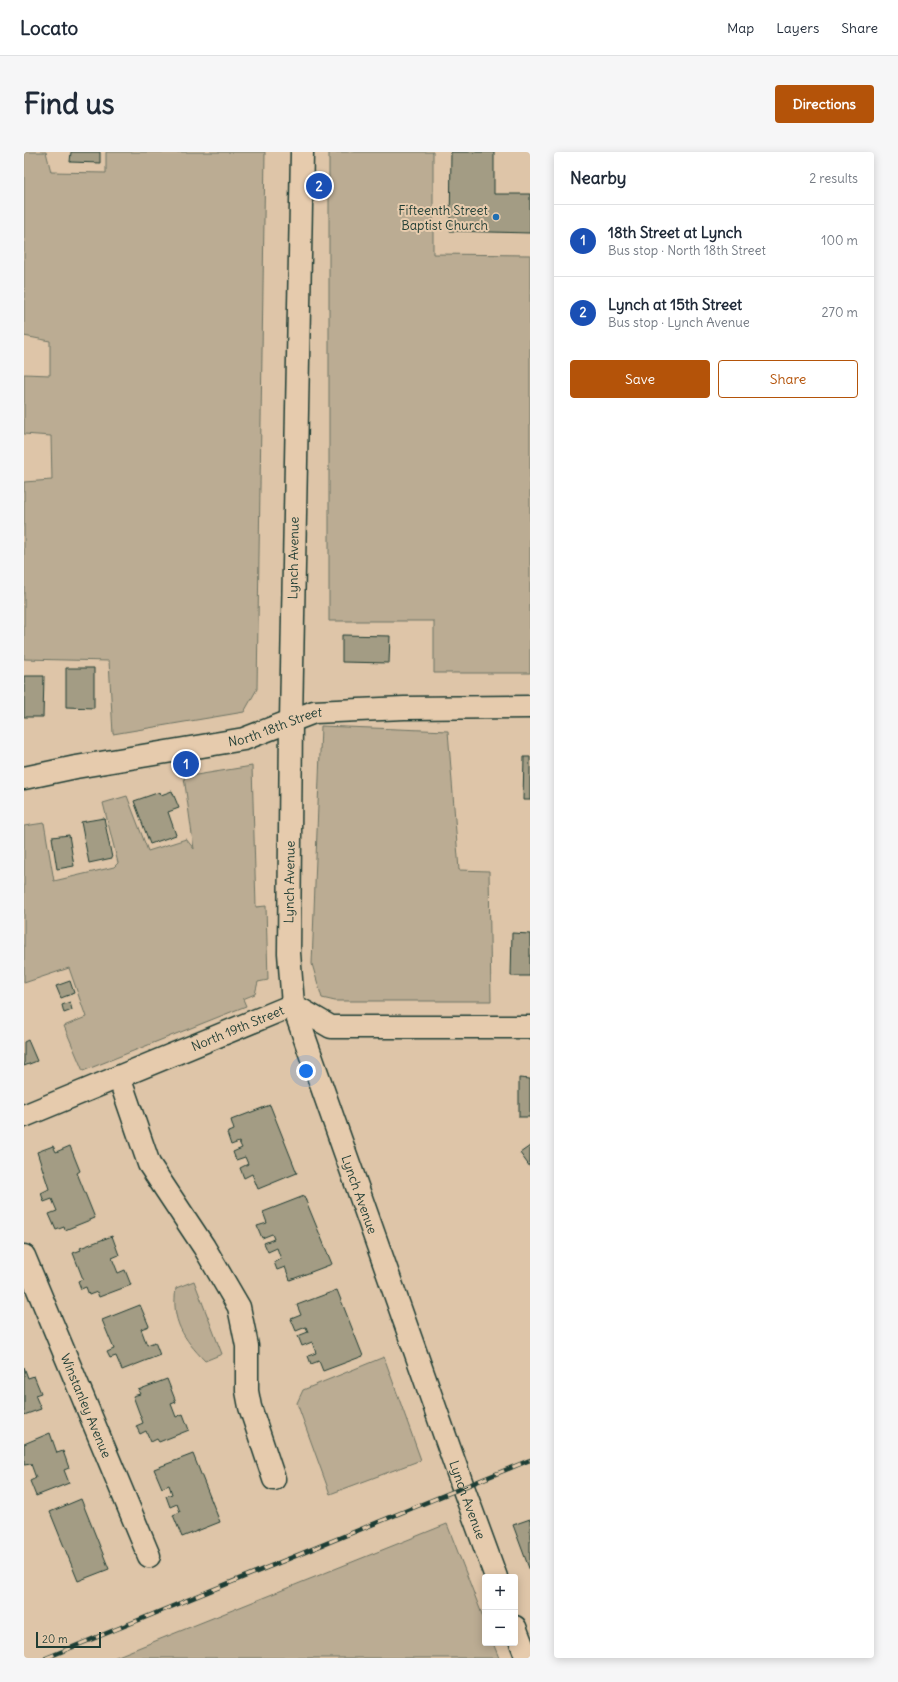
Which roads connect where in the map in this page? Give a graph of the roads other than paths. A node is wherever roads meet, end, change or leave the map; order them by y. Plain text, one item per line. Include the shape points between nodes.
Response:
1 (302, 152) edge
2 (530, 707) edge
3 (291, 720) junction
4 (24, 778) edge
5 (293, 1005) junction
6 (530, 1027) edge
7 (119, 1077) junction
8 (24, 1116) edge
9 (24, 1256) edge
10 (274, 1479) dead end
11 (149, 1556) dead end
12 (495, 1574) edge
13 (518, 1635) edge
14 (527, 1658) edge

1 - 3 street, Lynch Avenue
2 - 3 street, North 18th Street via 342,709 314,712
3 - 4 street, North 18th Street via 244,739
3 - 5 street, Lynch Avenue via 289,953
5 - 6 street, North 19th Street via 331,1027
5 - 7 street, North 19th Street
5 - 12 street, Lynch Avenue
7 - 8 street, North 19th Street
7 - 10 street via 149,1164 204,1247 239,1306 247,1346 247,1391 250,1407
9 - 11 street, Winstanley Avenue
13 - 14 street

